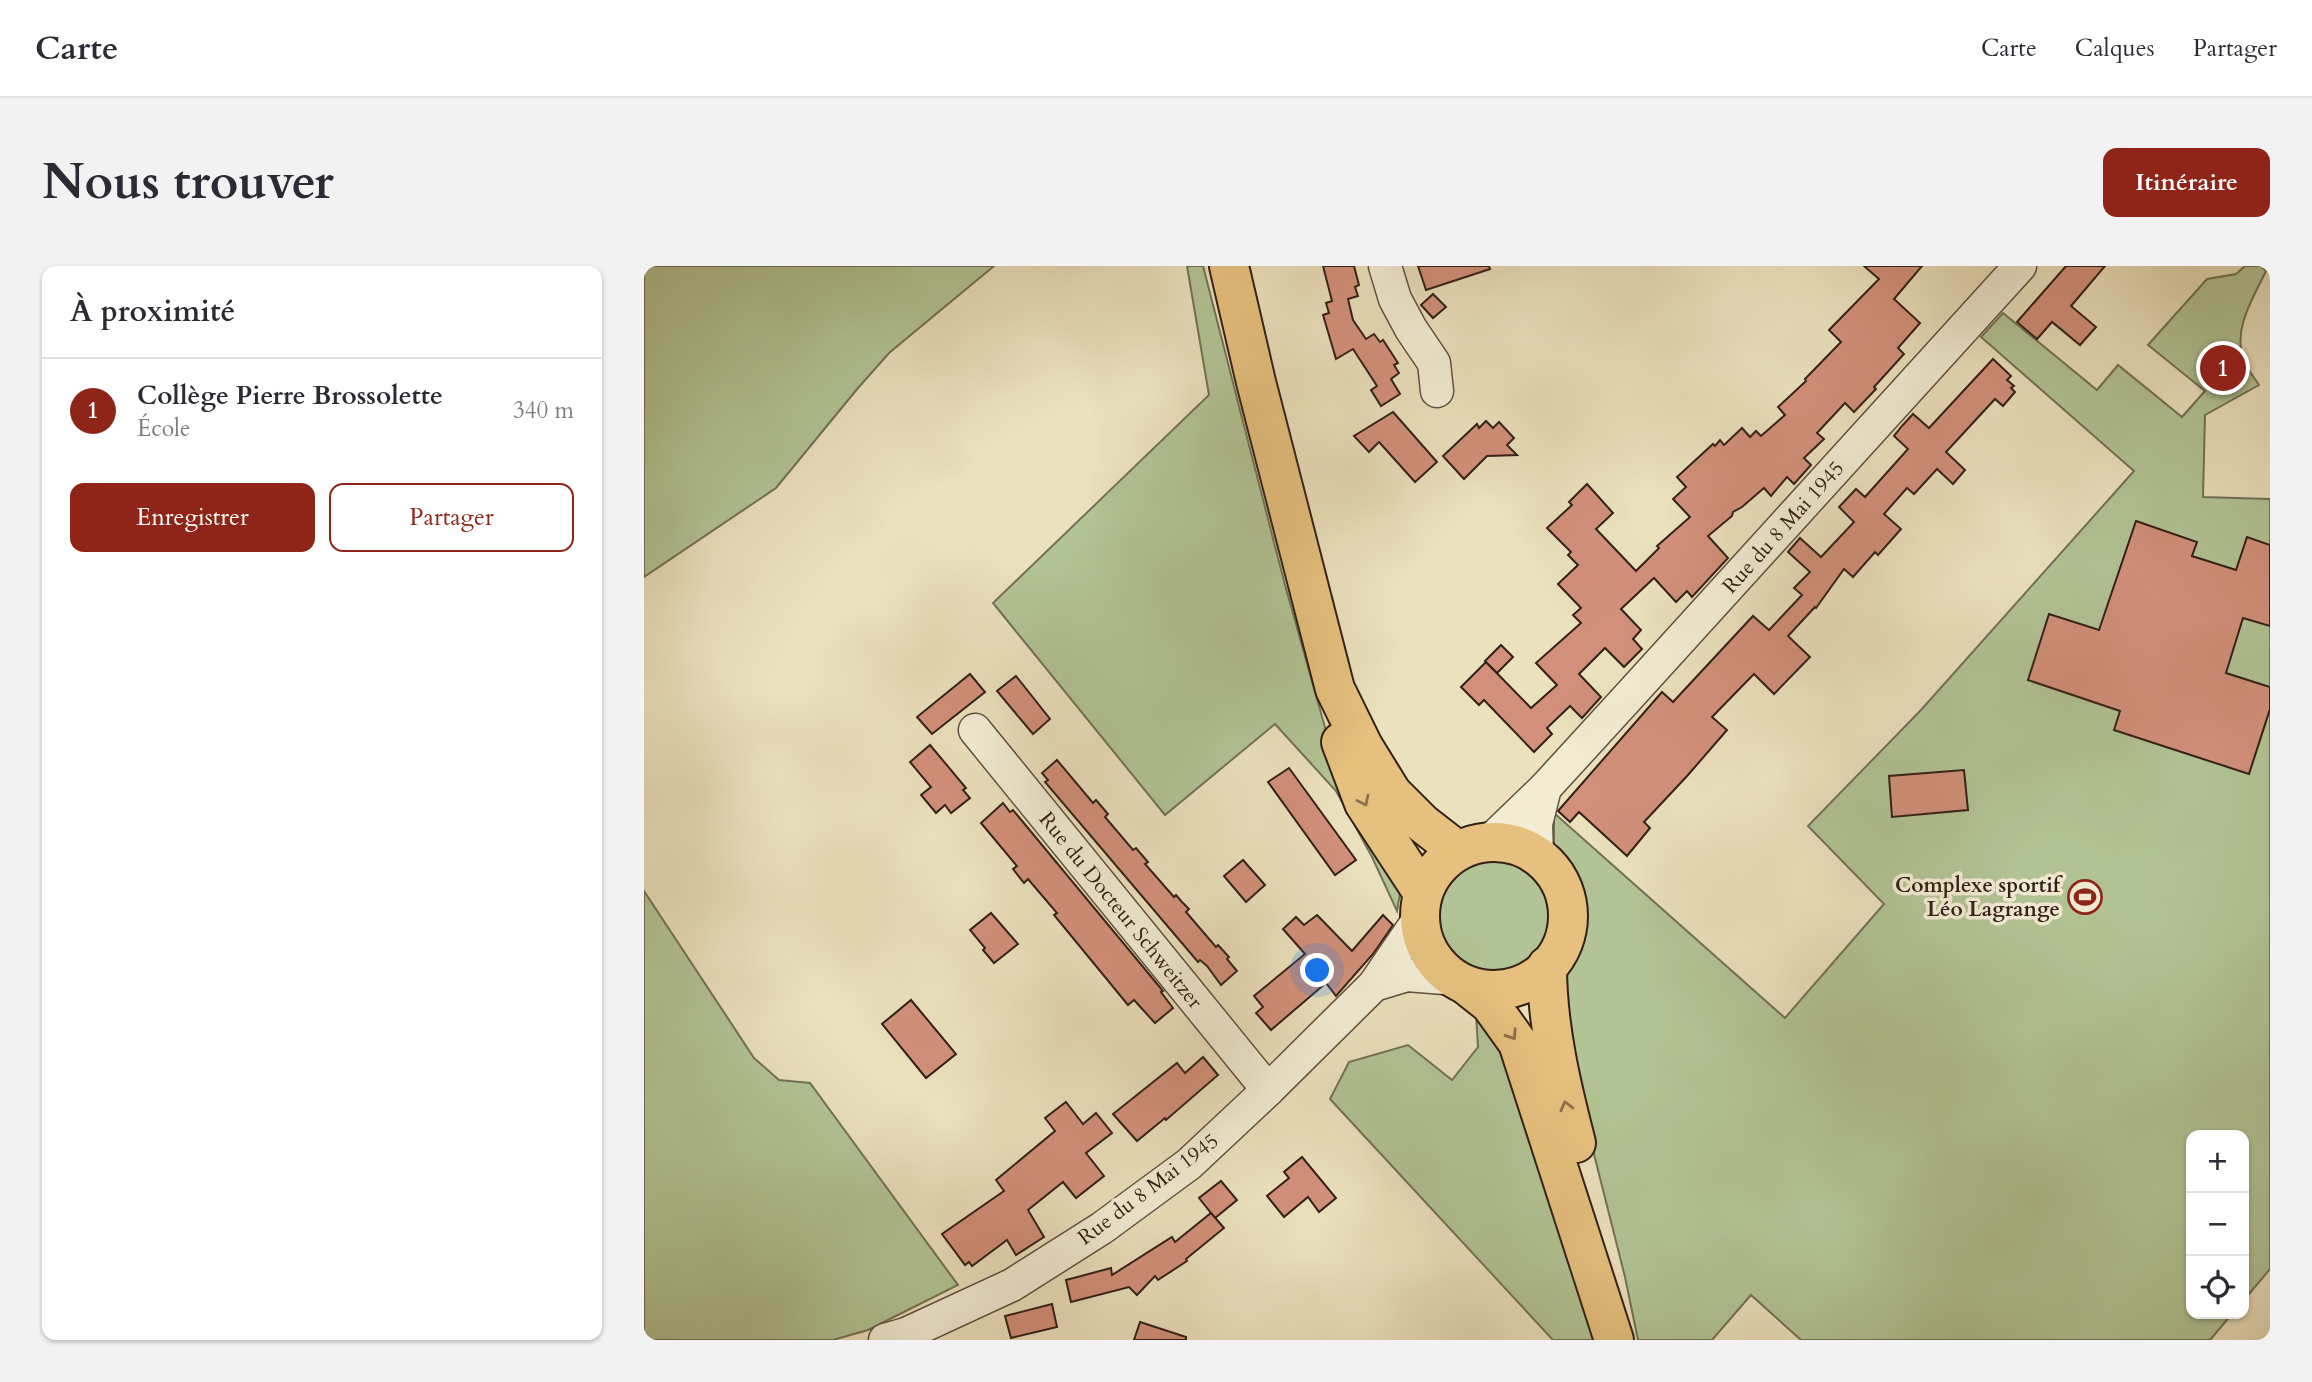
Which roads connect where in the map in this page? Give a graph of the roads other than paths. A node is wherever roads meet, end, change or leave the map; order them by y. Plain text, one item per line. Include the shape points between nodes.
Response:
1 (1229, 266) edge
2 (1385, 266) edge
3 (2020, 266) edge
4 (1437, 391) dead end
5 (1335, 689) junction
6 (975, 730) dead end
7 (1545, 788) junction
8 (1474, 846) junction
9 (1537, 856) junction
10 (1421, 906) junction
11 (1547, 966) junction
12 (1462, 982) junction
13 (1374, 985) junction
14 (1268, 1090) junction
15 (900, 1338) edge
16 (1615, 1340) edge

1 - 5 main road
2 - 4 street via 1395,299 1434,363
3 - 7 street, Rue du 8 Mai 1945
5 - 8 main road via 1392,793 1422,823
5 -> 10 main road via 1338,734 1364,803
6 - 14 street, Rue du Docteur Schweitzer
7 - 8 street, Rue du 8 Mai 1945
7 - 9 street, Rue du 8 Mai 1945 via 1536,824
8 - 9 main road via 1518,846
8 - 10 main road via 1437,869
9 - 11 main road via 1553,871 1563,890 1568,915 1565,937
10 - 12 main road via 1421,937 1430,955
10 - 13 street, Rue du 8 Mai 1945
11 - 12 main road via 1522,985 1504,989 1488,990
16 -> 11 main road via 1608,1272 1560,1082
12 - 13 street, Rue du 8 Mai 1945 via 1407,975
12 -> 16 main road via 1490,1004 1518,1043
13 - 14 street, Rue du 8 Mai 1945
14 - 15 street, Rue du 8 Mai 1945 via 1189,1164 1102,1228 1012,1285

